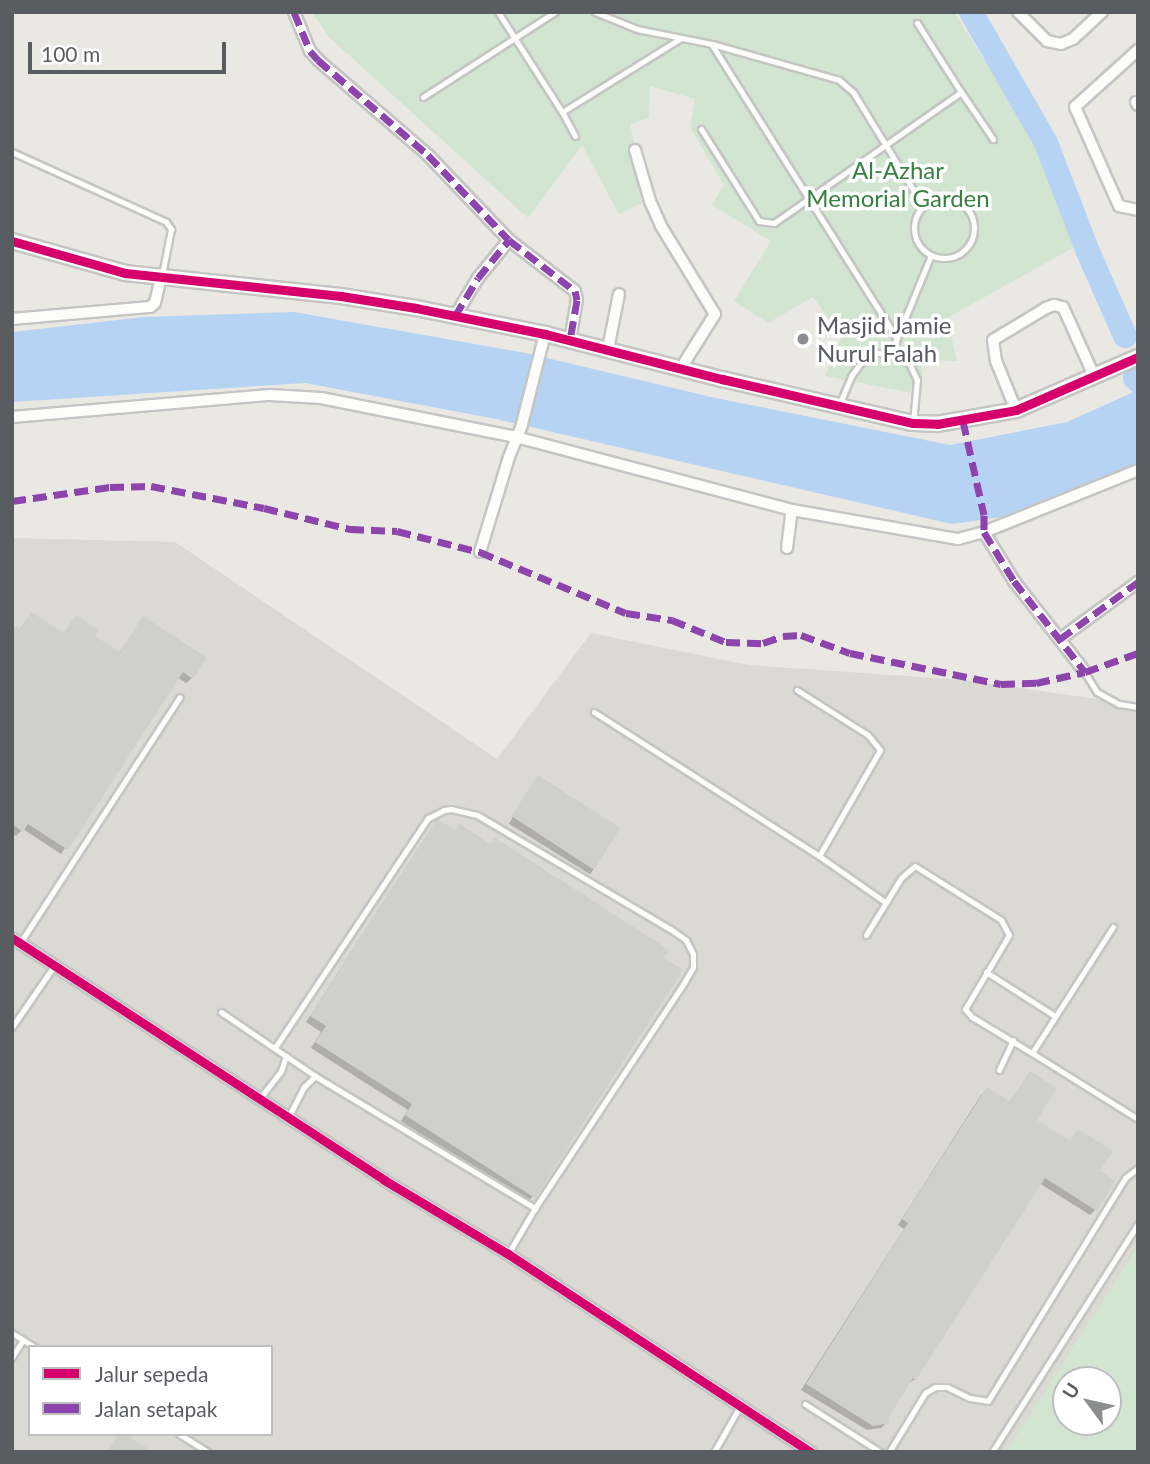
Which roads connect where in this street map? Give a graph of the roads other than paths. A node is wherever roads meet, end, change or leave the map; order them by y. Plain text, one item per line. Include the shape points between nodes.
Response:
1 (294, 12) edge
2 (498, 12) edge
3 (555, 12) edge
4 (595, 12) edge
5 (1102, 12) edge
6 (1020, 13) edge
7 (917, 23) dead end
8 (515, 38) junction
9 (681, 38) junction
10 (712, 44) junction
11 (1138, 50) edge
12 (961, 92) junction
13 (423, 97) dead end
14 (562, 112) junction
15 (701, 129) dead end
16 (575, 136) dead end
17 (993, 139) dead end
18 (884, 147) junction
19 (635, 150) dead end
20 (12, 152) edge
21 (809, 201) junction
22 (923, 206) junction
23 (1138, 210) edge
24 (509, 240) junction
25 (12, 241) edge
26 (931, 255) junction
27 (162, 278) junction
28 (620, 294) dead end
29 (455, 316) junction
30 (12, 319) edge
31 (545, 334) junction
32 (897, 339) junction
33 (569, 340) junction
34 (608, 349) junction
35 (890, 355) junction
36 (1138, 356) edge
37 (681, 368) junction
38 (1094, 376) junction
39 (839, 405) junction
40 (1016, 410) junction
41 (12, 417) edge
42 (913, 423) junction
43 (516, 438) junction
44 (1138, 470) edge
45 (792, 510) junction
46 (984, 532) junction
47 (787, 548) dead end
48 (480, 552) dead end
49 (1138, 582) edge
50 (1060, 639) junction
51 (1084, 672) joint
52 (797, 690) dead end
53 (180, 697) dead end
54 (1138, 708) edge
55 (594, 712) dead end
56 (819, 856) junction
57 (885, 902) junction
58 (1113, 928) dead end
59 (866, 935) dead end
60 (16, 940) edge
61 (55, 965) junction
62 (986, 972) junction
63 (221, 1012) dead end
64 (1055, 1016) junction
65 (12, 1027) edge
66 (1013, 1040) junction
67 (275, 1047) junction
68 (1032, 1053) junction
69 (286, 1056) junction
70 (999, 1070) dead end
71 (315, 1076) junction
72 (260, 1098) junction
73 (289, 1116) junction
74 (1138, 1119) edge
75 (1138, 1168) edge
76 (535, 1208) junction
77 (1138, 1224) edge
78 (508, 1254) junction
79 (12, 1333) edge
80 (23, 1340) junction
81 (31, 1345) edge
82 (12, 1357) edge
83 (805, 1404) dead end
84 (741, 1405) junction
85 (182, 1436) edge
86 (208, 1452) edge
87 (713, 1452) edge
88 (811, 1452) edge
89 (880, 1452) edge
90 (889, 1452) edge
91 (992, 1452) edge

1 - 24 street via 310,51 328,71 428,155
2 - 8 lane
3 - 8 lane
4 - 9 lane via 637,29
5 - 6 street via 1062,44 1047,41
7 - 12 lane
8 - 13 lane
8 - 14 lane
9 - 10 lane
9 - 14 lane
10 - 18 lane via 839,80 853,92
10 - 21 lane
11 - 23 street via 1075,107 1119,206
12 - 17 lane
12 - 18 lane
14 - 16 lane
15 - 21 lane via 759,221 774,223
18 - 21 lane
18 - 22 lane
19 - 37 street via 661,226 715,314
20 - 27 lane via 166,222 171,229
21 - 32 lane
22 - 26 lane via 915,233
22 - 26 lane via 932,200 954,199 970,212 974,223 970,244 962,252 953,257
24 - 29 street
24 - 33 street via 575,290
25 - 27 street via 125,273
26 - 32 lane
27 - 29 street via 341,296
27 - 30 street via 150,307
28 - 34 street
29 - 31 street
31 - 33 street
31 - 43 street
32 - 35 lane
33 - 34 street
34 - 37 street
35 - 39 lane via 866,355
35 - 42 lane via 909,363 917,380
36 - 38 street
37 - 39 street
38 - 40 street
38 - 40 street via 1063,307 1046,308 993,340 996,361
39 - 42 street
40 - 42 street via 937,424
41 - 43 street via 270,395 321,398
43 - 45 street
43 - 48 street
44 - 46 street
45 - 46 street via 935,537
45 - 47 street
46 - 50 street via 1014,581
49 - 50 street
50 - 51 street
51 - 54 lane via 1097,692
52 - 56 lane via 868,735 880,750
53 - 60 lane
55 - 56 lane
56 - 57 lane
57 - 59 lane
57 - 62 lane via 915,866 1001,920 1009,935
58 - 64 lane
60 - 61 street
61 - 65 lane
61 - 72 street
62 - 64 lane
62 - 66 lane via 967,1002 966,1012
63 - 67 lane
64 - 68 lane
66 - 68 lane
66 - 70 lane
67 - 69 lane
67 - 76 lane via 434,813 452,808 477,815 670,929 690,947 694,961 690,972
68 - 74 lane
69 - 71 lane
69 - 72 lane via 272,1086
71 - 73 lane
71 - 76 lane
72 - 73 street
73 - 78 street via 384,1180
75 - 90 lane via 1125,1178 988,1401 935,1387 925,1393
76 - 78 lane
77 - 91 lane
78 - 84 street
79 - 80 lane
80 - 81 lane
80 - 82 lane
83 - 89 lane
84 - 87 lane
84 - 88 street
85 - 86 lane

